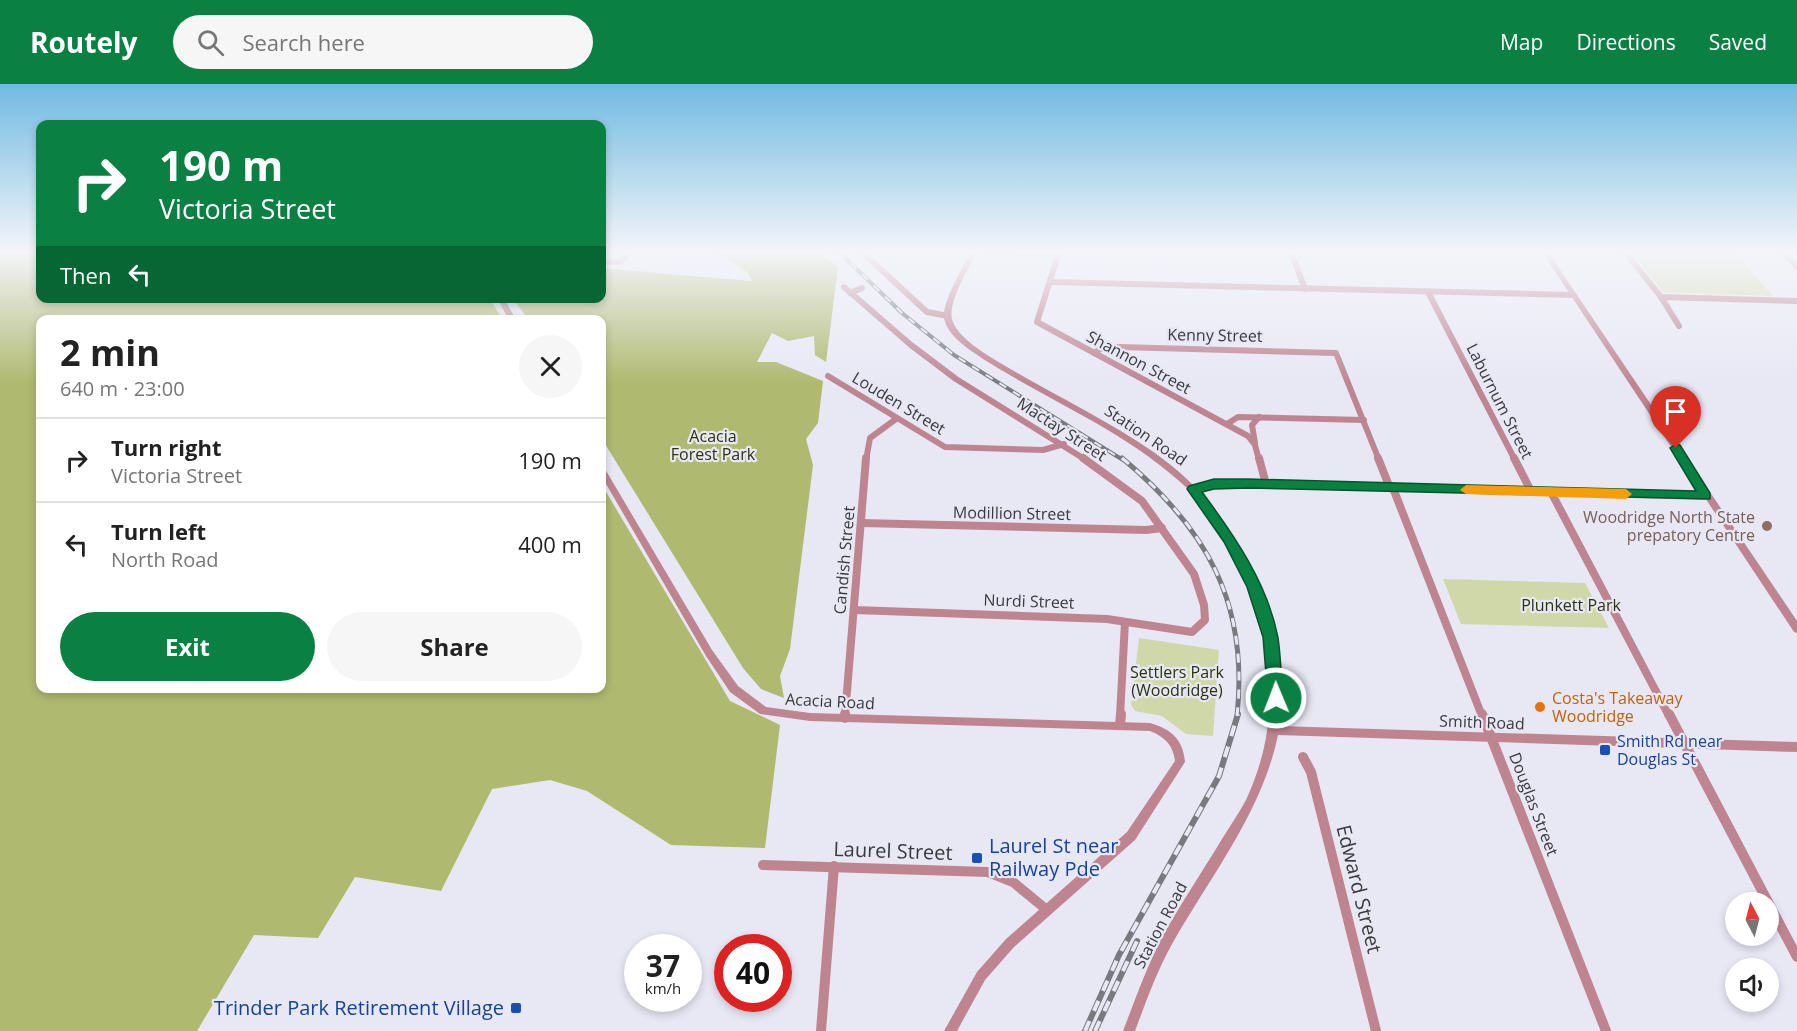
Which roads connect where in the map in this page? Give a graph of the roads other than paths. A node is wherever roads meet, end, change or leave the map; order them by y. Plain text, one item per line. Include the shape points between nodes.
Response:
1 (854, 296) edge
2 (910, 296) edge
3 (953, 296) edge
4 (1045, 296) edge
5 (1430, 296) edge
6 (1574, 296) edge
7 (1661, 297) joint
8 (1797, 301) edge
9 (948, 316) junction
10 (1679, 326) dead end
11 (1094, 353) junction
12 (1336, 353) joint
13 (828, 376) dead end
14 (1208, 414) junction
15 (1239, 417) junction
16 (1258, 417) junction
17 (896, 419) junction
18 (1364, 420) junction
19 (1230, 426) junction
20 (1064, 444) junction
21 (1255, 445) junction
22 (606, 478) edge
23 (1266, 484) junction
24 (1392, 488) junction
25 (1194, 489) junction
26 (1531, 491) junction
27 (1551, 492) junction
28 (1706, 496) junction
29 (861, 523) junction
30 (1162, 528) junction
31 (854, 610) junction
32 (1125, 622) junction
33 (1200, 627) joint
34 (1797, 629) edge
35 (845, 718) junction
36 (1120, 725) junction
37 (1274, 730) junction
38 (1492, 737) junction
39 (1684, 743) junction
40 (1797, 747) edge
41 (1303, 757) dead end
42 (763, 865) dead end
43 (834, 866) junction
44 (1047, 910) junction
45 (1797, 957) edge
46 (821, 1031) edge
47 (951, 1031) edge
48 (1129, 1031) edge
49 (1376, 1031) edge
50 (1606, 1031) edge

1 - 20 street, Mactay Street via 956,379
2 - 9 street via 927,312
3 - 9 street
4 - 11 street, Shannon Street via 1037,322
5 - 26 street, Laburnum Street
6 - 28 street
7 - 8 street
7 - 10 street
9 - 25 street, Station Road via 952,328 973,347 1138,447
11 - 12 street, Kenny Street via 1102,348 1120,347
11 - 14 street, Shannon Street
12 - 18 street, Douglas Street
13 - 17 street, Louden Street
14 - 15 street
14 - 19 street, Shannon Street
15 - 16 street
15 - 19 street
16 - 18 street
16 - 19 street
16 - 21 street via 1252,425
17 - 20 street, Louden Street via 936,443 954,448 1043,450
17 - 29 street, Candish Street via 870,438 867,445
18 - 24 street, Douglas Street
19 - 21 street, Shannon Street
20 - 30 street, Mactay Street via 1132,492
21 - 23 street
22 - 35 street, Acacia Road via 734,689 764,711
23 - 24 street
23 - 25 street via 1214,484
24 - 26 street
24 - 38 street, Douglas Street
25 - 37 street, Station Road via 1242,561 1263,612 1275,668
26 - 27 street
27 - 28 street
27 - 39 street
28 - 34 street
29 - 30 street, Modillion Street
29 - 31 street, Candish Street
30 - 33 street, Mactay Street via 1199,587 1205,620
31 - 32 street, Nurdi Street
31 - 35 street, Candish Street
32 - 33 street, Nurdi Street via 1181,632
32 - 36 street
35 - 36 street, Acacia Road
36 - 44 street, Acacia Road via 1163,730 1179,748 1180,762 1131,836
37 - 38 street, Smith Road
37 - 48 street, Station Road via 1249,806 1152,971
38 - 39 street, Smith Road
38 - 50 street, Douglas Street
39 - 40 street, Smith Road
39 - 45 street
41 - 49 street, Edward Street via 1311,772
42 - 43 street, Laurel Street
43 - 44 street, Laurel Street via 988,872 1013,882
43 - 46 street
44 - 47 street via 1010,942 981,976

